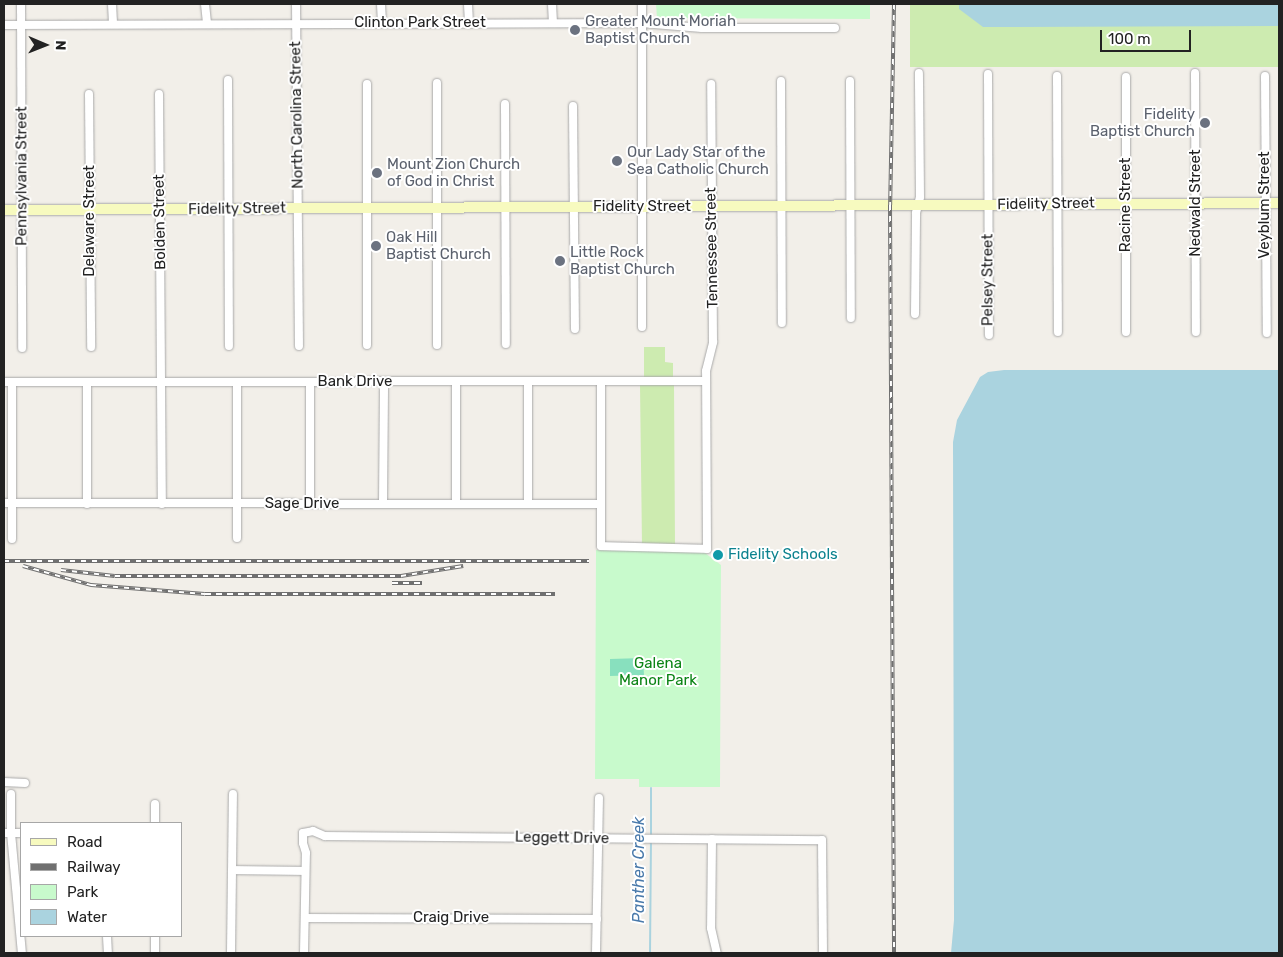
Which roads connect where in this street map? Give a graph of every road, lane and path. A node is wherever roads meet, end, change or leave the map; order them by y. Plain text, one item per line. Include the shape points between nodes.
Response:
1 (20, 4) edge
2 (112, 4) edge
3 (205, 4) edge
4 (296, 4) edge
5 (381, 4) edge
6 (468, 4) edge
7 (552, 4) edge
8 (642, 4) edge
9 (207, 23) junction
10 (296, 23) junction
11 (553, 23) junction
12 (642, 23) junction
13 (113, 24) junction
14 (382, 24) junction
15 (469, 24) junction
16 (4, 25) edge
17 (21, 25) junction
18 (835, 28) dead end
19 (919, 73) dead end
20 (1195, 73) dead end
21 (988, 74) dead end
22 (1057, 76) dead end
23 (1265, 76) dead end
24 (1126, 77) dead end
25 (228, 80) dead end
26 (781, 81) dead end
27 (850, 81) dead end
28 (437, 83) dead end
29 (367, 84) dead end
30 (711, 84) dead end
31 (89, 94) dead end
32 (159, 94) dead end
33 (505, 104) dead end
34 (573, 106) dead end
35 (1126, 203) junction
36 (1196, 203) junction
37 (1264, 203) junction
38 (1279, 203) edge
39 (919, 204) junction
40 (1058, 204) junction
41 (712, 206) junction
42 (988, 206) junction
43 (574, 207) junction
44 (782, 207) junction
45 (850, 207) junction
46 (298, 208) junction
47 (436, 208) junction
48 (505, 208) junction
49 (643, 208) junction
50 (368, 209) junction
51 (4, 210) edge
52 (22, 210) junction
53 (90, 210) junction
54 (160, 210) junction
55 (229, 210) junction
56 (915, 314) dead end
57 (851, 318) dead end
58 (782, 323) dead end
59 (642, 327) dead end
60 (575, 329) dead end
61 (1058, 332) dead end
62 (1126, 332) dead end
63 (1196, 332) dead end
64 (1267, 333) dead end
65 (989, 335) dead end
66 (506, 344) dead end
67 (367, 345) dead end
68 (437, 345) dead end
69 (229, 346) dead end
70 (299, 346) dead end
71 (22, 348) dead end
72 (91, 348) dead end
73 (4, 382) edge
74 (12, 382) junction
75 (88, 382) junction
76 (162, 382) junction
77 (237, 382) junction
78 (310, 382) junction
79 (384, 382) junction
80 (456, 382) junction
81 (528, 382) junction
82 (601, 382) junction
83 (706, 382) junction
84 (4, 503) edge
85 (12, 503) junction
86 (456, 503) junction
87 (87, 504) junction
88 (162, 504) junction
89 (237, 504) junction
90 (310, 504) junction
91 (383, 504) junction
92 (528, 504) junction
93 (601, 504) junction
94 (237, 538) dead end
95 (12, 539) dead end
96 (4, 782) edge
97 (25, 783) dead end
98 (11, 794) dead end
99 (233, 794) dead end
100 (599, 798) dead end
101 (155, 804) dead end
102 (155, 822) edge
103 (7, 833) edge
104 (20, 833) edge
105 (598, 838) junction
106 (712, 839) junction
107 (232, 870) junction
108 (305, 871) junction
109 (304, 918) junction
110 (597, 919) junction
111 (107, 937) edge
112 (155, 937) edge
113 (22, 953) edge
114 (108, 953) edge
115 (155, 953) edge
116 (230, 953) edge
117 (304, 953) edge
118 (596, 953) edge
119 (717, 953) edge
120 (823, 953) edge

1 - 17 street, Pennsylvania Street
2 - 13 street
3 - 9 street
4 - 10 street, North Carolina Street
5 - 14 street
6 - 15 street
7 - 11 street
8 - 12 street
9 - 10 street, Clinton Park Street
9 - 13 street, Clinton Park Street
10 - 14 street, Clinton Park Street
10 - 46 street, North Carolina Street
11 - 12 street, Clinton Park Street
11 - 15 street, Clinton Park Street
12 - 18 street, Clinton Park Street via 702,28
12 - 49 street
13 - 17 street, Clinton Park Street
14 - 15 street, Clinton Park Street
16 - 17 street, Clinton Park Street
17 - 52 street, Pennsylvania Street
19 - 39 street
20 - 36 street, Nedwald Street
21 - 42 street, Pelsey Street
22 - 40 street
23 - 37 street, Veyblum Street
24 - 35 street, Racine Street
25 - 55 street
26 - 44 street
27 - 45 street
28 - 47 street
29 - 50 street
30 - 41 street, Tennessee Street
31 - 53 street, Delaware Street
32 - 54 street, Bolden Street
33 - 48 street
34 - 43 street
35 - 36 main road, Fidelity Street
35 - 40 main road, Fidelity Street
35 - 62 street, Racine Street
36 - 37 main road, Fidelity Street
36 - 63 street, Nedwald Street
37 - 38 main road, Fidelity Street
37 - 64 street, Veyblum Street
39 - 42 main road, Fidelity Street
39 - 45 main road, Fidelity Street
39 - 56 street
40 - 42 main road, Fidelity Street
40 - 61 street
41 - 44 main road, Fidelity Street
41 - 49 main road, Fidelity Street
41 - 83 street, Tennessee Street via 713,342
42 - 65 street, Pelsey Street
43 - 48 main road, Fidelity Street
43 - 49 main road, Fidelity Street
43 - 60 street
44 - 45 main road, Fidelity Street
44 - 58 street
45 - 57 street
46 - 50 main road, Fidelity Street
46 - 55 main road, Fidelity Street
46 - 70 street, North Carolina Street
47 - 48 main road, Fidelity Street
47 - 50 main road, Fidelity Street
47 - 68 street
48 - 66 street
49 - 59 street
50 - 67 street
51 - 52 main road, Fidelity Street
52 - 53 main road, Fidelity Street
52 - 71 street, Pennsylvania Street
53 - 54 main road, Fidelity Street
53 - 72 street, Delaware Street
54 - 55 main road, Fidelity Street
54 - 76 street, Bolden Street
55 - 69 street
73 - 74 street, Bank Drive
74 - 75 street, Bank Drive
74 - 85 street
75 - 76 street, Bank Drive
75 - 87 street
76 - 77 street, Bank Drive
76 - 88 street, Bolden Street
77 - 78 street, Bank Drive
77 - 89 street
78 - 79 street, Bank Drive
78 - 90 street
79 - 80 street, Bank Drive
79 - 91 street
80 - 81 street, Bank Drive
80 - 86 street
81 - 82 street, Bank Drive
81 - 92 street
82 - 83 street, Bank Drive
82 - 93 street
83 - 93 street, Tennessee Street via 707,548 601,546
84 - 85 street, Sage Drive
85 - 87 street, Sage Drive
85 - 95 street
86 - 91 street, Sage Drive
86 - 92 street, Sage Drive
87 - 88 street, Sage Drive
88 - 89 street, Sage Drive
89 - 90 street, Sage Drive
89 - 94 street
90 - 91 street, Sage Drive
92 - 93 street, Sage Drive
96 - 97 street
98 - 103 street
99 - 107 street
100 - 105 street
101 - 102 street
103 - 104 street
103 - 113 street
105 - 106 street, Leggett Drive
105 - 108 street, Leggett Drive via 304,833
105 - 110 street
106 - 119 street via 711,928
106 - 120 street, Leggett Drive via 822,840
107 - 108 street
107 - 116 street
108 - 109 street
109 - 110 street, Craig Drive
109 - 117 street
110 - 118 street
111 - 114 street
112 - 115 street

